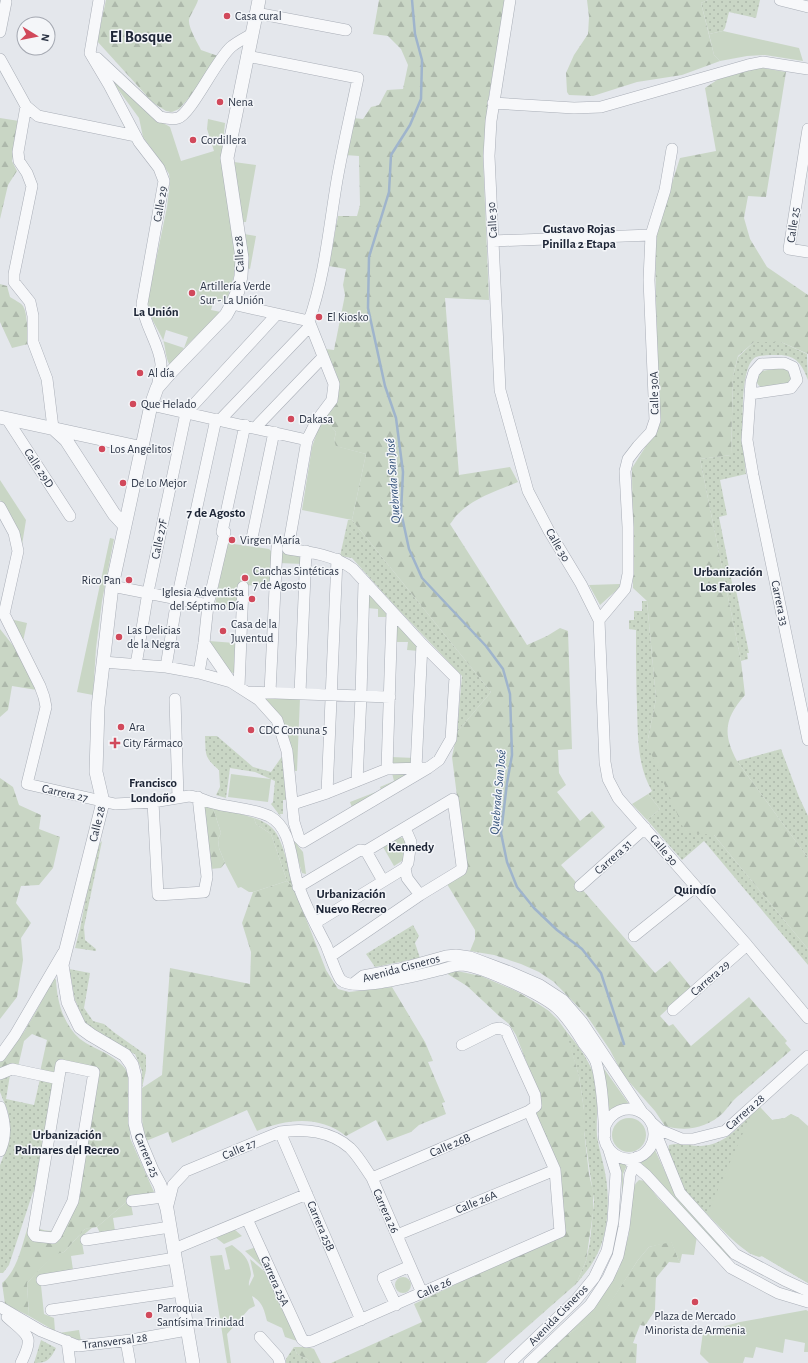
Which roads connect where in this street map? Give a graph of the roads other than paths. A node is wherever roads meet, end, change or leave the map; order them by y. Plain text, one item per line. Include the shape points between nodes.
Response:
1 (99, 0) edge
2 (259, 0) edge
3 (510, 0) edge
4 (780, 0) edge
5 (6, 2) dead end
6 (808, 7) edge
7 (256, 13) junction
8 (346, 30) dead end
9 (0, 32) edge
10 (252, 34) junction
11 (90, 53) junction
12 (247, 56) junction
13 (0, 59) edge
14 (808, 69) edge
15 (494, 103) junction
16 (26, 106) junction
17 (808, 129) edge
18 (136, 136) junction
19 (672, 149) dead end
20 (651, 235) junction
21 (493, 241) junction
22 (808, 252) edge
23 (232, 304) junction
24 (277, 314) junction
25 (309, 324) junction
26 (323, 356) junction
27 (160, 364) junction
28 (171, 372) junction
29 (157, 388) junction
30 (750, 394) junction
31 (151, 405) junction
32 (186, 413) junction
33 (4, 418) edge
34 (218, 420) junction
35 (250, 426) junction
36 (53, 428) junction
37 (274, 432) junction
38 (307, 440) junction
39 (143, 448) junction
40 (0, 507) edge
41 (70, 516) dead end
42 (125, 526) junction
43 (252, 538) dead end
44 (277, 547) dead end
45 (306, 551) junction
46 (337, 559) junction
47 (364, 582) junction
48 (112, 586) junction
49 (243, 588) dead end
50 (148, 592) junction
51 (177, 599) junction
52 (208, 605) junction
53 (392, 612) junction
54 (599, 620) junction
55 (204, 643) junction
56 (422, 644) junction
57 (103, 662) junction
58 (136, 665) junction
59 (166, 667) junction
60 (199, 672) junction
61 (239, 687) junction
62 (270, 692) junction
63 (300, 693) junction
64 (330, 695) junction
65 (361, 696) junction
66 (390, 697) junction
67 (175, 699) dead end
68 (808, 740) edge
69 (416, 768) junction
70 (428, 768) junction
71 (387, 769) junction
72 (357, 781) junction
73 (327, 793) junction
74 (198, 797) junction
75 (178, 798) junction
76 (103, 802) junction
77 (153, 802) junction
78 (293, 804) junction
79 (294, 822) junction
80 (405, 828) junction
81 (645, 828) junction
82 (287, 838) junction
83 (366, 851) junction
84 (405, 868) junction
85 (383, 881) junction
86 (580, 886) dead end
87 (298, 887) junction
88 (695, 887) junction
89 (420, 895) junction
90 (315, 923) junction
91 (634, 936) dead end
92 (747, 945) junction
93 (64, 951) junction
94 (331, 956) junction
95 (353, 984) junction
96 (673, 1010) dead end
97 (808, 1018) edge
98 (462, 1045) dead end
99 (0, 1056) edge
100 (808, 1056) edge
101 (0, 1074) edge
102 (59, 1079) junction
103 (0, 1107) edge
104 (529, 1111) junction
105 (642, 1112) junction
106 (652, 1125) junction
107 (280, 1132) junction
108 (605, 1135) junction
109 (336, 1139) joint
110 (682, 1139) junction
111 (608, 1147) junction
112 (659, 1147) junction
113 (0, 1151) edge
114 (632, 1160) junction
115 (555, 1170) junction
116 (646, 1175) junction
117 (372, 1178) junction
118 (628, 1187) junction
119 (307, 1194) junction
120 (163, 1197) junction
121 (132, 1201) dead end
122 (167, 1209) junction
123 (247, 1219) junction
124 (170, 1227) junction
125 (397, 1235) junction
126 (86, 1240) dead end
127 (175, 1254) junction
128 (410, 1266) junction
129 (42, 1280) dead end
130 (181, 1290) junction
131 (808, 1291) edge
132 (422, 1293) junction
133 (808, 1302) edge
134 (396, 1305) junction
135 (0, 1308) edge
136 (51, 1310) dead end
137 (361, 1320) junction
138 (188, 1330) junction
139 (260, 1337) dead end
140 (67, 1341) junction
141 (126, 1341) junction
142 (306, 1342) joint
143 (21, 1363) edge
144 (70, 1363) edge
145 (130, 1363) edge
146 (193, 1363) edge
147 (280, 1363) edge
148 (510, 1363) edge
149 (529, 1363) edge

1 - 11 street
2 - 7 street, Calle 28
3 - 15 street, Calle 30
4 - 6 street
5 - 9 street
7 - 8 street
7 - 10 street, Calle 28
10 - 11 street via 230,48 187,111 179,118 160,116
10 - 12 street, Calle 28
11 - 18 street, Calle 29
12 - 23 street, Calle 28 via 227,158 242,258 238,291
12 - 25 street via 358,78 327,248
13 - 16 street
14 - 15 street via 763,62 601,107 574,108
15 - 21 street, Calle 30 via 490,156
16 - 18 street via 38,116
16 - 36 street via 18,152 19,161 32,186 14,282 30,302 33,342 47,379
17 - 22 street, Calle 25 via 789,249
18 - 27 street, Calle 29 via 160,168 164,181 142,304
19 - 20 street, Calle 30A via 665,190
20 - 21 street
20 - 54 street, Calle 30A via 649,280 655,420 651,432 628,459 625,471 628,574 625,589
21 - 54 street, Calle 30 via 500,390 516,450 528,491
23 - 24 street
23 - 28 street, Calle 28 via 226,315
24 - 25 street
24 - 32 street
25 - 26 street
25 - 34 street
26 - 35 street
26 - 38 street via 334,384 332,400 317,420
27 - 28 street
27 - 29 street
28 - 29 street, Calle 28
29 - 31 street, Calle 28
30 - 30 street, Carrera 33 via 791,388 797,380 793,368 784,363 761,364 754,372
30 - 68 street, Carrera 33 via 747,440
31 - 32 street
31 - 39 street, Calle 28
32 - 34 street
32 - 50 street, Calle 27F
33 - 36 street
33 - 41 street, Calle 29D
34 - 35 street
34 - 51 street
35 - 37 street
35 - 52 street via 223,532
36 - 39 street
36 - 42 street via 66,440 114,514
37 - 38 street
37 - 43 street
38 - 45 street via 288,549
39 - 42 street, Calle 28
40 - 76 street, Carrera 27 via 14,533 18,551 4,614 35,677 46,707 27,784
42 - 48 street, Calle 28
44 - 62 street
45 - 46 street
45 - 63 street
46 - 47 street via 353,569
46 - 64 street
47 - 53 street
47 - 65 street
48 - 50 street
48 - 57 street, Calle 28
49 - 61 street
50 - 51 street
50 - 58 street, Calle 27F
51 - 52 street
51 - 59 street
52 - 55 street
53 - 56 street
53 - 66 street
54 - 81 street, Calle 30 via 605,762 608,779 618,798
55 - 60 street
55 - 61 street
56 - 69 street
56 - 70 street via 455,677 451,739 438,760
57 - 58 street
57 - 76 street, Calle 28 via 96,772
58 - 59 street
59 - 60 street
60 - 61 street
61 - 62 street
61 - 78 street via 259,700 277,720 287,751
62 - 63 street
63 - 64 street
64 - 65 street
64 - 73 street
65 - 66 street
65 - 72 street
66 - 71 street
67 - 75 street
69 - 70 street
69 - 71 street
70 - 79 street via 303,842 299,838
71 - 72 street
72 - 73 street
73 - 78 street
74 - 75 street, Carrera 27
74 - 77 street via 207,877 204,892 158,895
74 - 82 street via 271,817 280,825
75 - 77 street, Carrera 27
76 - 77 street, Carrera 27
76 - 93 street, Calle 28
78 - 79 street
79 - 82 street
80 - 83 street
80 - 84 street via 411,842
80 - 89 street via 453,799 461,870
81 - 86 street, Carrera 31
81 - 88 street, Calle 30
82 - 87 street
83 - 85 street
83 - 87 street via 360,850
84 - 85 street
84 - 89 street via 407,878
85 - 90 street
87 - 90 street
88 - 91 street
88 - 92 street, Calle 30
89 - 94 street
90 - 94 street
92 - 96 street, Carrera 29
92 - 97 street, Calle 30
93 - 99 street, Calle 28 via 16,1035
93 - 120 street, Carrera 25 via 62,965 68,1002 80,1027 125,1055 132,1065 135,1077 135,1124
94 - 95 street via 340,980
95 - 105 street, Avenida Cisneros via 363,976 456,955 470,957 540,985 563,1000 582,1022
95 - 108 street, Avenida Cisneros via 376,984 461,965 510,982 539,996 556,1007 596,1061 602,1092
98 - 104 street via 494,1029 506,1031 535,1095 536,1106
100 - 110 street, Carrera 28 via 725,1131 693,1139
101 - 102 street via 12,1069
102 - 102 street via 61,1065 94,1072 73,1200 53,1238 36,1236 33,1232
103 - 113 street via 5,1121 4,1142
104 - 115 street
104 - 117 street, Calle 26B
105 - 106 street
105 - 108 street via 629,1109 616,1113 608,1122
106 - 110 street, Carrera 28
106 - 112 street via 653,1140
107 - 109 street, Calle 27 via 308,1130
107 - 119 street, Carrera 25B
107 - 122 street, Calle 27 via 186,1171 173,1185
108 - 111 street
109 - 117 street, Carrera 26 via 350,1148
110 - 112 street
111 - 114 street via 616,1155
111 - 148 street, Avenida Cisneros via 616,1173 613,1221 607,1251 594,1278 576,1300
112 - 114 street
112 - 131 street via 680,1193 735,1254
114 - 116 street
114 - 118 street, Avenida Cisneros
115 - 125 street, Calle 26A
115 - 132 street, Calle 26 via 560,1232
116 - 118 street via 632,1179
116 - 133 street via 731,1268 778,1293
117 - 125 street, Carrera 26
118 - 149 street, Avenida Cisneros via 618,1256 608,1278 590,1305
119 - 123 street
119 - 137 street, Carrera 25B
120 - 121 street
120 - 122 street, Carrera 25
122 - 124 street, Carrera 25
123 - 127 street
123 - 142 street, Carrera 25A via 302,1340
124 - 126 street
124 - 127 street, Carrera 25
125 - 128 street, Carrera 26
127 - 129 street
127 - 130 street, Carrera 25
128 - 132 street, Carrera 26
128 - 134 street via 384,1278
130 - 136 street
130 - 138 street, Carrera 25
132 - 134 street, Calle 26
134 - 137 street, Calle 26
135 - 140 street, Transversal 28 via 41,1331
135 - 143 street via 29,1340 27,1352
137 - 142 street, Calle 26
138 - 141 street, Transversal 28
138 - 146 street, Carrera 25
139 - 147 street via 278,1356
140 - 141 street, Transversal 28 via 78,1346
140 - 144 street
141 - 145 street

